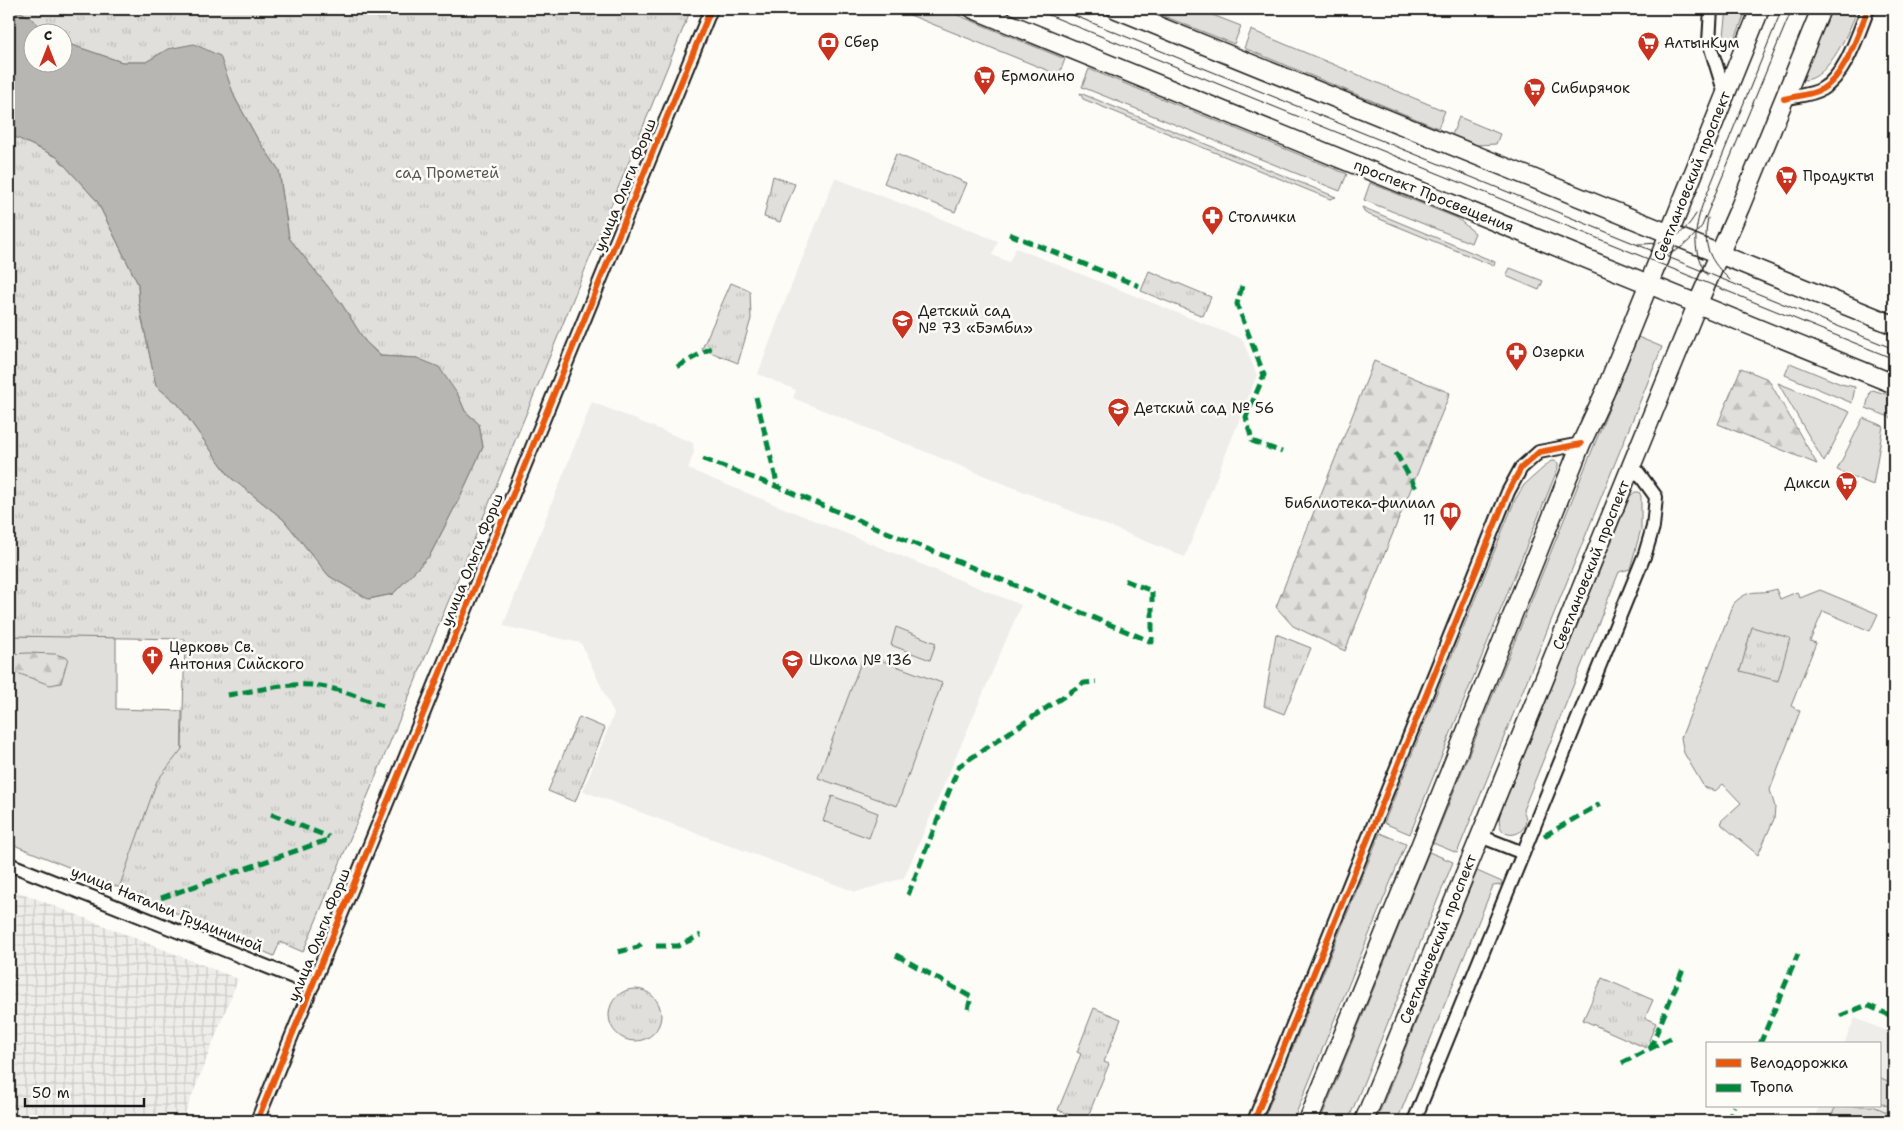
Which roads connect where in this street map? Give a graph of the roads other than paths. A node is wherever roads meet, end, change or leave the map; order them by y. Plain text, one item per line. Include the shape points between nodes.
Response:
1 (711, 9) edge
2 (973, 9) edge
3 (1116, 9) edge
4 (1711, 9) edge
5 (1760, 9) edge
6 (1821, 9) edge
7 (1868, 9) edge
8 (1726, 94) junction
9 (1784, 99) junction
10 (1669, 234) junction
11 (1719, 254) junction
12 (1648, 284) junction
13 (1697, 305) junction
14 (1894, 325) edge
15 (1894, 384) edge
16 (1581, 444) junction
17 (1632, 464) junction
18 (1480, 836) junction
19 (1522, 854) junction
20 (9, 864) edge
21 (312, 985) junction
22 (257, 1121) edge
23 (1254, 1121) edge
24 (1308, 1121) edge
25 (1364, 1121) edge
26 (1414, 1121) edge

1 - 21 street, улица Ольги Форш
2 - 12 main road, проспект Просвещения
3 - 10 main road
4 - 8 street via 1709,42
5 - 8 main road, Светлановский проспект
6 - 9 main road, Светлановский проспект
7 - 9 street via 1836,77 1821,90
8 - 10 main road, Светлановский проспект
9 - 11 main road, Светлановский проспект
10 - 11 main road
10 - 12 main road, Светлановский проспект
11 - 13 main road, Светлановский проспект
11 - 14 main road
12 - 13 main road, проспект Просвещения
12 - 16 main road, Светлановский проспект
13 - 15 main road, проспект Просвещения
13 - 17 main road, Светлановский проспект
16 - 23 street via 1539,452 1521,468 1508,492
16 - 24 main road, Светлановский проспект
17 - 18 main road, Светлановский проспект
17 - 19 street via 1656,497 1653,527 1645,554
18 - 19 street
18 - 25 main road, Светлановский проспект
19 - 26 street
20 - 21 street, улица Натальи Грудининой
21 - 22 street, улица Ольги Форш

